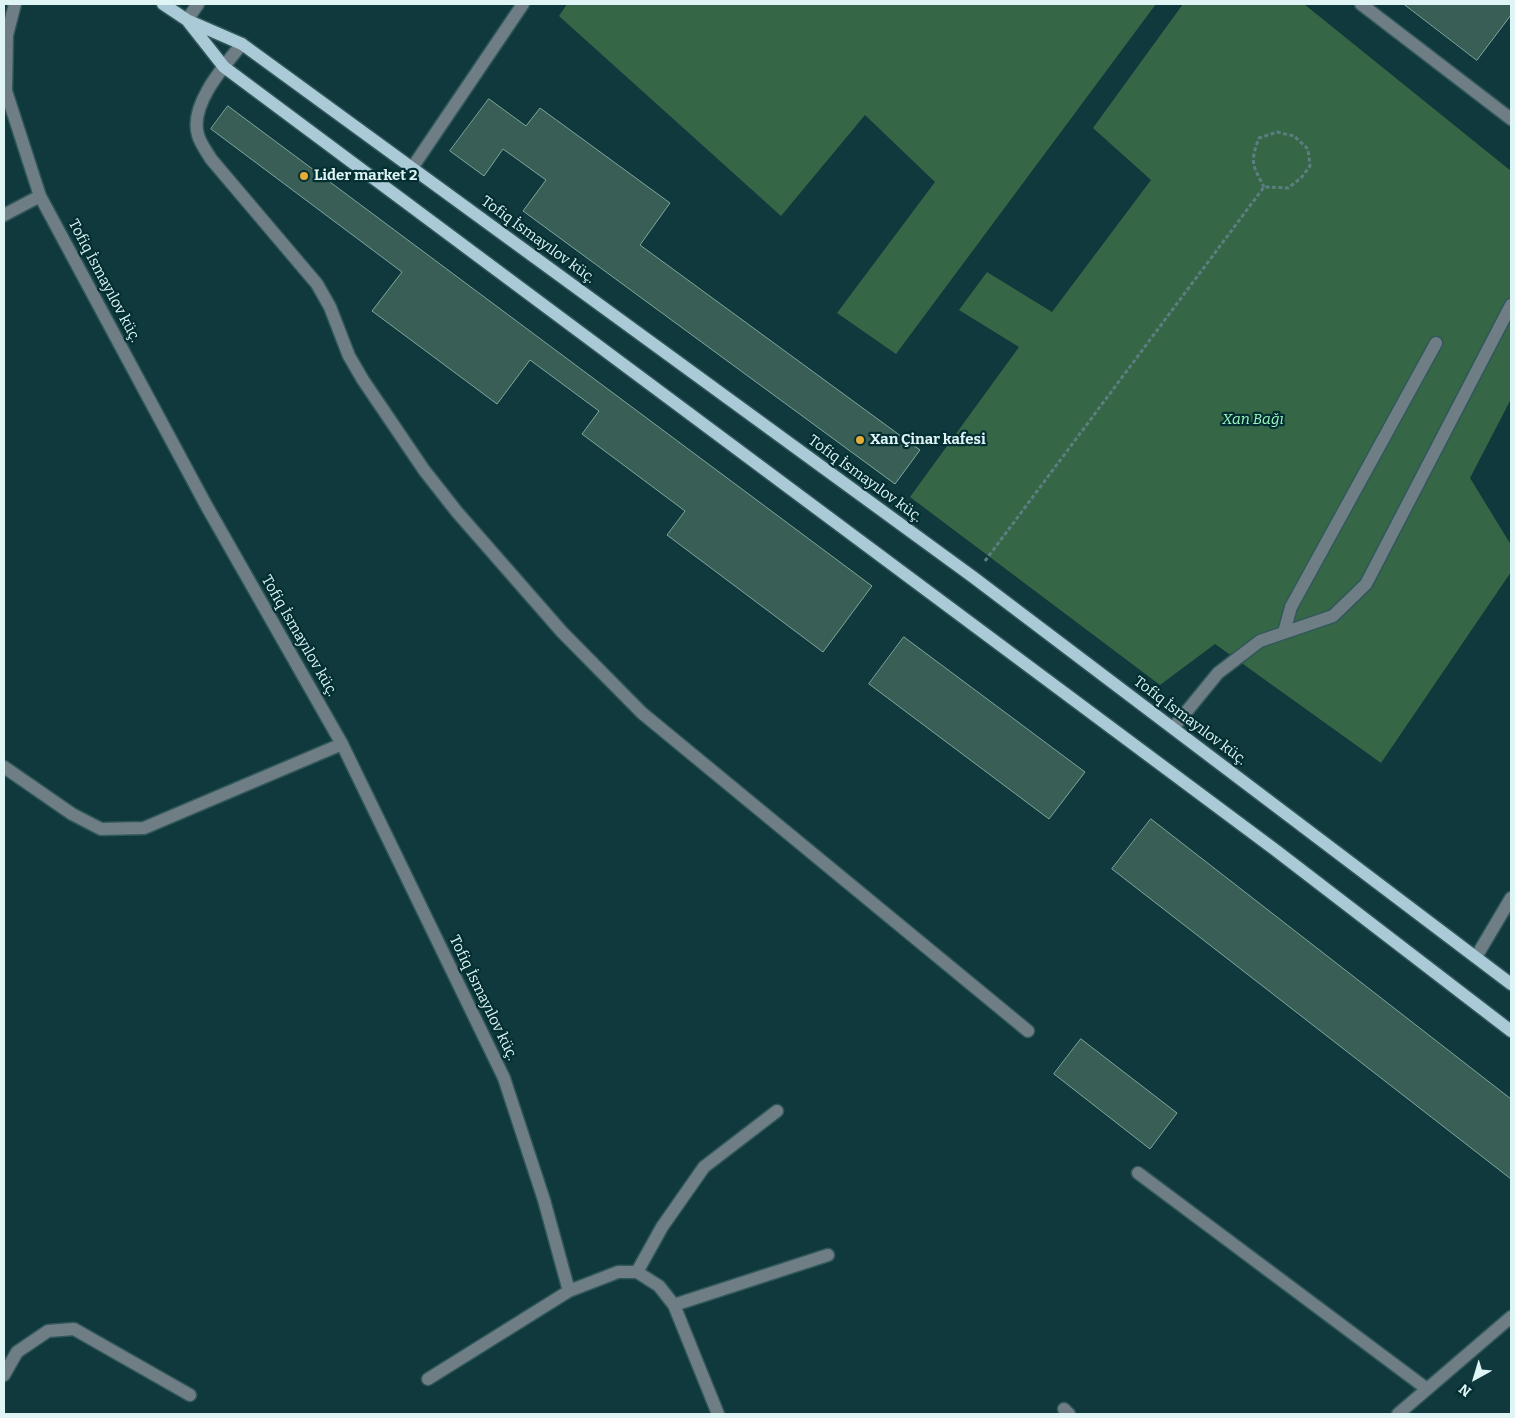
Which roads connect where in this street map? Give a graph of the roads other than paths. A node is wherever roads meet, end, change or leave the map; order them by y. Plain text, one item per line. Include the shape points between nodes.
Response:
1 (15, 4) edge
2 (163, 4) edge
3 (198, 4) edge
4 (523, 4) edge
5 (1360, 4) edge
6 (187, 20) junction
7 (5, 36) edge
8 (242, 44) junction
9 (224, 67) junction
10 (1511, 119) edge
11 (412, 168) junction
12 (40, 196) junction
13 (4, 215) edge
14 (1511, 305) edge
15 (1436, 343) dead end
16 (1284, 632) junction
17 (1173, 728) junction
18 (342, 744) junction
19 (4, 767) edge
20 (1511, 898) edge
21 (1476, 957) junction
22 (1511, 984) edge
23 (1028, 1031) dead end
24 (1511, 1031) edge
25 (777, 1111) dead end
26 (1138, 1173) dead end
27 (828, 1256) dead end
28 (637, 1272) junction
29 (569, 1291) junction
30 (674, 1305) junction
31 (1511, 1317) edge
32 (4, 1375) edge
33 (428, 1379) dead end
34 (1427, 1389) junction
35 (190, 1395) dead end
36 (718, 1414) edge
37 (1398, 1414) edge

1 - 7 street, Tofiq İsmayılov küç.
2 - 6 main road
3 - 6 street
4 - 11 street
5 - 10 street
6 - 8 main road, Tofiq İsmayılov küç.
6 - 9 main road
7 - 12 street, Tofiq İsmayılov küç. via 6,91
8 - 9 street
8 - 11 main road, Tofiq İsmayılov küç.
9 - 23 street via 206,94 197,116 198,135 211,159 317,284 363,380 424,470 457,512 562,632 642,713
9 - 24 main road via 1258,837
11 - 17 main road, Tofiq İsmayılov küç. via 973,577
12 - 13 street
12 - 18 street, Tofiq İsmayılov küç. via 206,505
14 - 16 street via 1366,584 1333,616
15 - 16 street via 1292,607
16 - 17 street via 1260,641 1218,672
17 - 21 main road, Tofiq İsmayılov küç.
18 - 19 street via 144,828 101,829 72,814
18 - 29 street, Tofiq İsmayılov küç. via 504,1078 544,1200
20 - 21 street
21 - 22 main road, Tofiq İsmayılov küç.
25 - 28 street via 704,1167 662,1227
26 - 34 street
27 - 30 street
28 - 29 street via 618,1272
28 - 30 street via 659,1286
29 - 33 street
30 - 36 street
31 - 34 street
32 - 35 street via 17,1352 48,1331 74,1328
34 - 37 street

